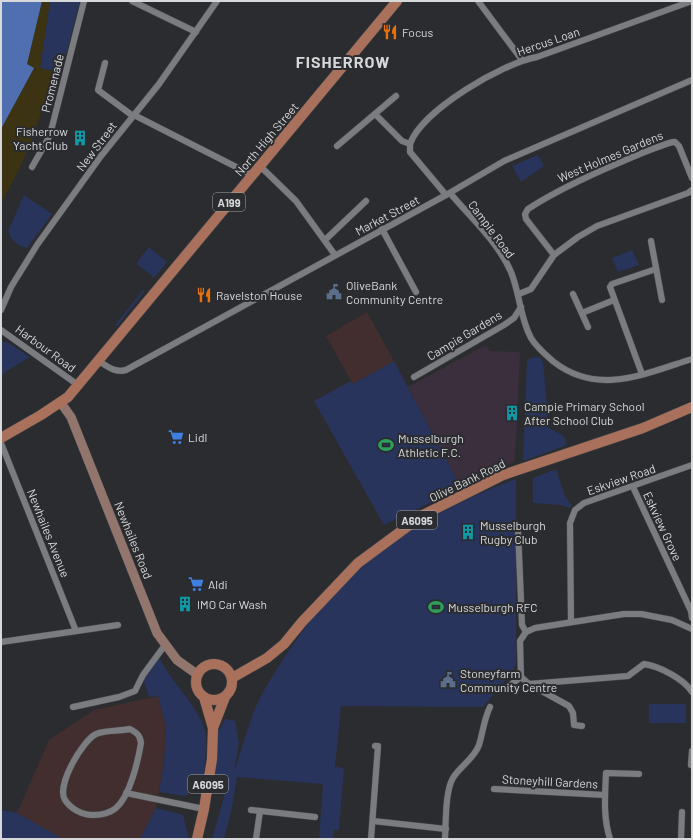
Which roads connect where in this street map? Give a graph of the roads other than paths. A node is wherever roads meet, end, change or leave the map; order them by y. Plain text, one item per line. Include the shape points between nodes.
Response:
1 (84, 1) edge
2 (132, 1) edge
3 (217, 1) edge
4 (397, 1) edge
5 (478, 1) edge
6 (692, 1) edge
7 (678, 3) edge
8 (196, 32) junction
9 (522, 60) junction
10 (106, 63) dead end
11 (692, 80) edge
12 (396, 96) dead end
13 (375, 114) junction
14 (133, 115) junction
15 (410, 144) junction
16 (337, 146) dead end
17 (260, 166) junction
18 (32, 167) dead end
19 (252, 175) junction
20 (692, 178) edge
21 (692, 190) edge
22 (448, 194) junction
23 (366, 201) dead end
24 (382, 229) junction
25 (325, 240) junction
26 (651, 241) dead end
27 (335, 255) junction
28 (554, 255) junction
29 (656, 268) junction
30 (413, 290) dead end
31 (519, 294) junction
32 (573, 294) dead end
33 (614, 300) junction
34 (662, 300) dead end
35 (521, 307) junction
36 (1, 310) edge
37 (582, 313) junction
38 (588, 327) dead end
39 (1, 330) edge
40 (692, 359) edge
41 (99, 361) junction
42 (642, 374) junction
43 (414, 377) dead end
44 (78, 385) junction
45 (61, 403) junction
46 (692, 407) edge
47 (1, 438) edge
48 (1, 443) edge
49 (692, 465) edge
50 (633, 487) junction
51 (518, 529) dead end
52 (692, 618) edge
53 (571, 622) junction
54 (118, 625) dead end
55 (692, 627) edge
56 (76, 631) junction
57 (526, 632) junction
58 (1, 642) edge
59 (165, 645) junction
60 (198, 675) junction
61 (521, 677) junction
62 (232, 678) junction
63 (530, 684) junction
64 (505, 689) dead end
65 (691, 690) edge
66 (204, 697) junction
67 (225, 697) junction
68 (73, 707) dead end
69 (490, 707) dead end
70 (582, 726) dead end
71 (213, 728) junction
72 (375, 746) dead end
73 (692, 750) edge
74 (691, 765) edge
75 (639, 774) dead end
76 (494, 789) dead end
77 (126, 793) junction
78 (605, 795) junction
79 (204, 809) junction
80 (251, 810) dead end
81 (260, 811) junction
82 (682, 812) dead end
83 (316, 817) dead end
84 (373, 821) junction
85 (446, 829) junction
86 (196, 839) edge
87 (256, 839) edge
88 (372, 839) edge
89 (445, 839) edge
90 (610, 839) edge
91 (681, 839) edge

1 - 18 street, Promenade via 52,127
2 - 8 street
3 - 8 street, New Street
4 - 17 main road, North High Street / A199
5 - 9 street
6 - 7 street, Hercus Loan
7 - 9 street, Hercus Loan via 537,57
8 - 14 street, New Street
9 - 15 street, Hercus Loan via 449,99 413,135
10 - 14 street via 98,90
11 - 22 street, Market Street via 504,161
12 - 13 street
13 - 15 street via 402,141
13 - 16 street
14 - 19 street
14 - 36 street, New Street via 31,254 11,287
15 - 22 street, Campie Road via 410,152
17 - 19 main road, North High Street / A199
17 - 25 street via 296,201
19 - 41 main road, North High Street / A199
20 - 28 street, West Holmes Gardens via 679,146 673,142 641,153 558,190 525,214 526,219
21 - 28 street via 597,226 578,236
22 - 24 street, Market Street
22 - 31 street, Campie Road via 494,244 510,271
23 - 25 street
24 - 27 street, Market Street
24 - 30 street
25 - 27 street
26 - 29 street
27 - 41 street, Market Street via 126,370 113,370
28 - 31 street via 531,288
29 - 33 street via 612,284 610,287
29 - 34 street
31 - 35 street, Campie Road
32 - 37 street
33 - 37 street
33 - 42 street
35 - 42 street, Campie Road via 531,338 546,356 567,370 596,381 616,380
35 - 43 street, Campie Gardens via 514,318 504,325
37 - 38 street
39 - 44 street, Harbour Road
40 - 42 street, Campie Road
41 - 44 main road, North High Street / A199
44 - 45 main road, North High Street / A199
45 - 47 main road, A199
45 - 59 main road, Newhailes Road via 71,416 150,618
46 - 62 main road, Olive Bank Road / A6095 via 643,428 503,475 423,515 358,563 284,644 267,658
48 - 56 street, Newhailes Avenue
49 - 50 street, Eskview Road
50 - 52 street, Eskview Grove
50 - 53 street, Eskview Road via 584,503 572,515
51 - 57 street via 522,624
53 - 55 street via 641,614
53 - 57 street
54 - 56 street
56 - 58 street
57 - 61 street via 520,641
59 - 60 main road, Newhailes Road via 177,660
59 - 68 street via 143,675 135,692
60 - 62 main road via 204,667 215,664 226,668
60 - 66 main road, A6095 via 197,687
61 - 63 street
61 - 64 street
62 - 67 main road, A6095 via 232,688
63 - 65 street via 628,676 644,664 661,668
63 - 70 street via 570,706 574,725
66 - 67 main road via 214,700
66 - 71 main road, A6095
67 - 71 main road, A6095
69 - 85 street via 484,718 479,745 471,759 453,778 450,786
71 - 79 main road, A6095 via 212,759
72 - 84 street via 378,746
73 - 74 street
75 - 78 street via 606,773
76 - 78 street, Stoneyhill Gardens
77 - 77 street via 139,753 141,737 130,729 96,734 78,754 63,784 64,800 86,815 102,815 115,809
77 - 79 street
78 - 90 street via 606,827
79 - 86 main road, A6095
80 - 81 street
81 - 83 street
81 - 87 street
82 - 91 street
84 - 85 street
84 - 88 street
85 - 89 street

